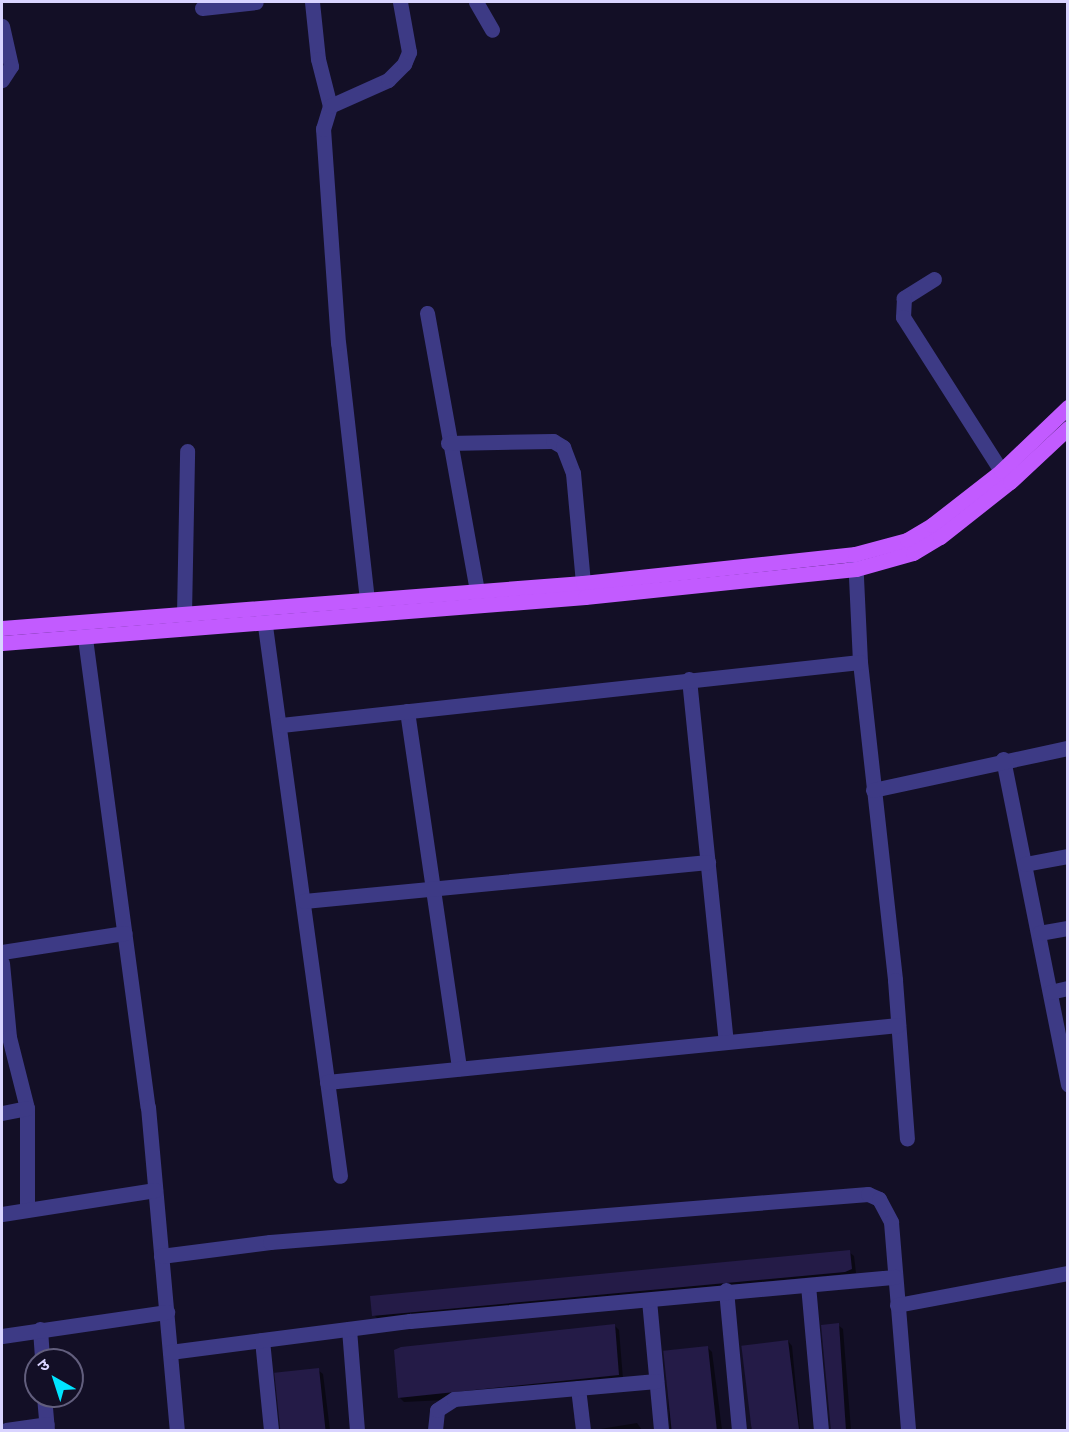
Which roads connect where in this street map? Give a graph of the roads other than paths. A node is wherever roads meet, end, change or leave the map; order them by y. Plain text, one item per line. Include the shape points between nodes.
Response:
1 (256, 2) edge
2 (312, 2) edge
3 (403, 2) edge
4 (476, 2) edge
5 (202, 8) dead end
6 (2, 26) edge
7 (492, 30) dead end
8 (2, 80) edge
9 (330, 106) junction
10 (934, 279) dead end
11 (427, 313) dead end
12 (1068, 407) edge
13 (1068, 428) edge
14 (448, 443) junction
15 (187, 450) dead end
16 (1000, 471) junction
17 (856, 562) junction
18 (584, 590) junction
19 (477, 591) junction
20 (367, 600) junction
21 (184, 614) junction
22 (263, 616) junction
23 (2, 628) edge
24 (84, 629) junction
25 (2, 642) edge
26 (860, 662) junction
27 (689, 679) junction
28 (407, 711) junction
29 (281, 725) junction
30 (1066, 746) edge
31 (1002, 759) junction
32 (873, 790) junction
33 (1068, 856) edge
34 (708, 862) junction
35 (1025, 864) junction
36 (434, 890) junction
37 (304, 901) junction
38 (1068, 928) edge
39 (125, 933) junction
40 (1039, 933) junction
41 (2, 952) edge
42 (2, 963) edge
43 (1068, 988) edge
44 (1050, 992) junction
45 (898, 1025) junction
46 (5, 1038) edge
47 (726, 1041) junction
48 (1064, 1050) edge
49 (459, 1068) junction
50 (327, 1082) junction
51 (1068, 1085) edge
52 (27, 1108) junction
53 (2, 1113) edge
54 (907, 1138) dead end
55 (340, 1176) dead end
56 (155, 1190) junction
57 (27, 1209) junction
58 (2, 1214) edge
59 (161, 1256) junction
60 (1068, 1273) edge
61 (895, 1277) junction
62 (808, 1285) junction
63 (726, 1290) junction
64 (649, 1300) junction
65 (897, 1305) junction
66 (167, 1312) junction
67 (40, 1329) junction
68 (349, 1329) junction
69 (2, 1336) edge
70 (262, 1340) junction
71 (41, 1348) edge
72 (170, 1352) junction
73 (656, 1381) junction
74 (578, 1388) junction
75 (45, 1408) edge
76 (47, 1427) edge
77 (6, 1431) edge
78 (177, 1431) edge
79 (271, 1431) edge
80 (357, 1431) edge
81 (435, 1431) edge
82 (583, 1431) edge
83 (661, 1431) edge
84 (739, 1431) edge
85 (821, 1431) edge
86 (908, 1431) edge

1 - 5 street
2 - 9 street via 318,59
3 - 9 street via 409,52 405,64 388,80
4 - 7 street
6 - 8 street via 10,66
9 - 20 street via 323,129 338,343
10 - 16 street via 904,297 903,316
11 - 14 street
12 - 16 main road
13 - 17 main road via 1010,482 940,537 913,553
14 - 18 street via 553,441 563,447 573,473
14 - 19 street
15 - 21 street
16 - 17 main road via 907,540
17 - 18 main road
17 - 26 street
18 - 19 main road
18 - 22 main road
19 - 20 main road
20 - 22 main road
21 - 22 main road
21 - 24 main road
22 - 24 main road
22 - 29 street
23 - 24 main road
24 - 25 main road
24 - 39 street
26 - 27 street
26 - 32 street
27 - 28 street
27 - 34 street
28 - 29 street
28 - 36 street
29 - 37 street
30 - 31 street
31 - 32 street
31 - 35 street
32 - 45 street
33 - 35 street
34 - 36 street
34 - 47 street
35 - 40 street
36 - 37 street
36 - 49 street
37 - 50 street
38 - 40 street
39 - 41 street
39 - 56 street
40 - 44 street
42 - 46 street
43 - 44 street
44 - 48 street
45 - 47 street
45 - 54 street
46 - 52 street
47 - 49 street
48 - 51 street
49 - 50 street
50 - 55 street
52 - 53 street
52 - 57 street
56 - 57 street
56 - 59 street
57 - 58 street
59 - 61 street via 270,1242 852,1192 879,1199 888,1209
59 - 66 street
60 - 65 street
61 - 62 street
61 - 65 street
62 - 63 street
62 - 85 street
63 - 64 street
63 - 84 street
64 - 68 street
64 - 73 street
65 - 86 street
66 - 67 street
66 - 72 street
67 - 69 street
67 - 71 street
68 - 70 street
68 - 80 street
70 - 72 street
70 - 79 street
72 - 78 street
73 - 74 street
73 - 83 street
74 - 81 street via 454,1400 437,1410
74 - 82 street
75 - 76 street
76 - 77 street

